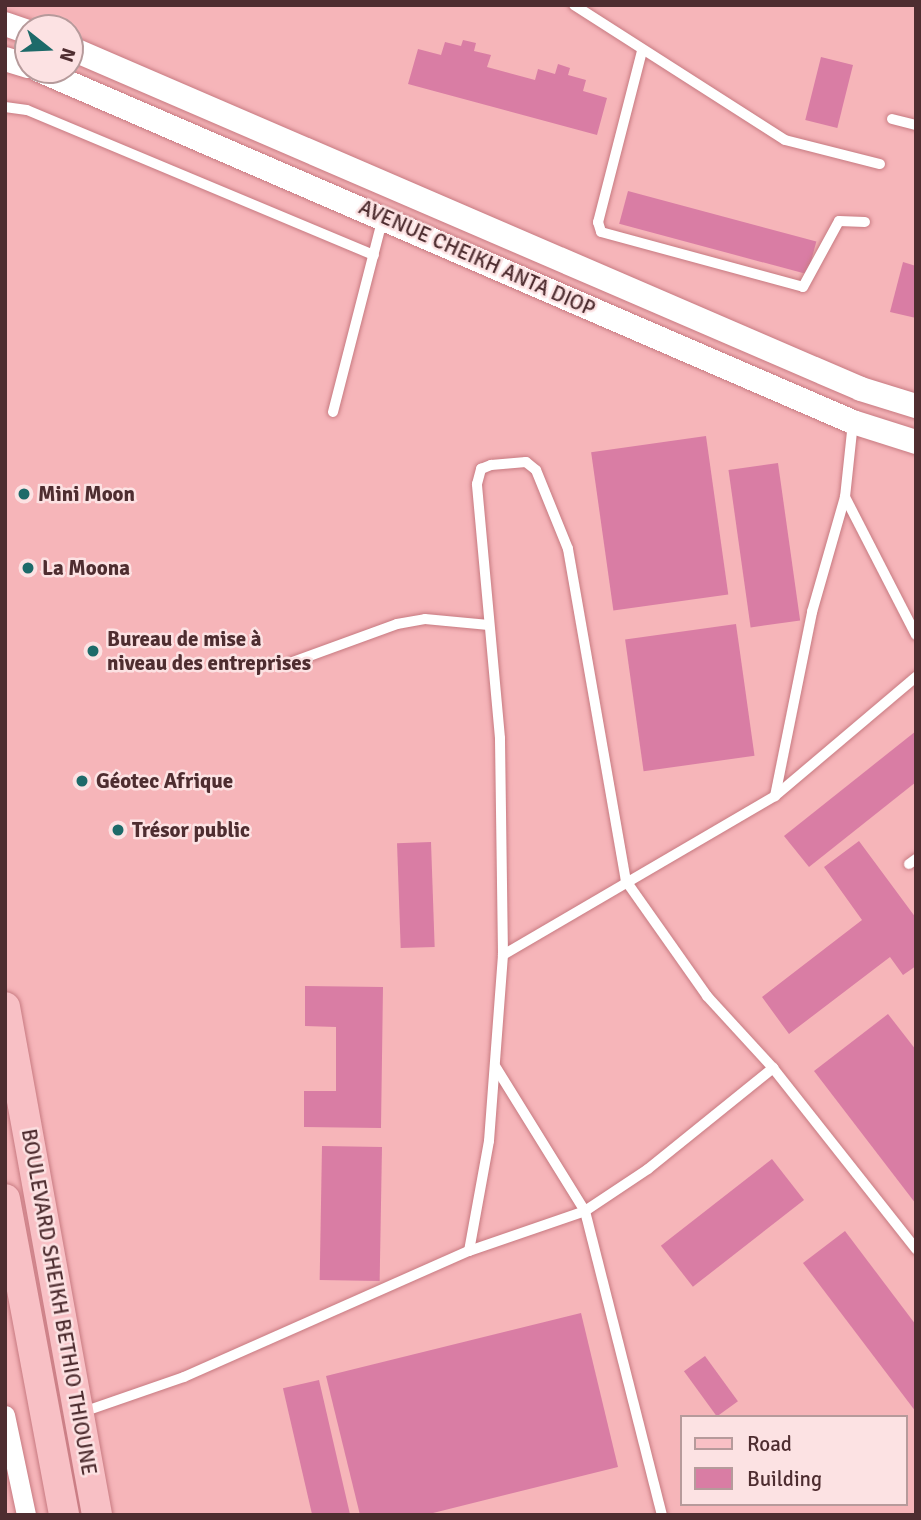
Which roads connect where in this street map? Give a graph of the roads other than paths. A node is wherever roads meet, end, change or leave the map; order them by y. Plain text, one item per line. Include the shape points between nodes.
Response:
1 (574, 5) edge
2 (642, 51) junction
3 (84, 54) edge
4 (72, 84) edge
5 (5, 107) edge
6 (892, 118) dead end
7 (916, 125) edge
8 (880, 164) dead end
9 (383, 217) junction
10 (865, 222) dead end
11 (374, 255) junction
12 (916, 406) edge
13 (333, 412) dead end
14 (853, 422) junction
15 (916, 442) edge
16 (845, 497) junction
17 (489, 625) junction
18 (916, 635) edge
19 (290, 663) dead end
20 (916, 677) edge
21 (775, 796) junction
22 (626, 881) junction
23 (503, 955) junction
24 (5, 1007) edge
25 (495, 1066) junction
26 (773, 1068) junction
27 (5, 1199) edge
28 (585, 1211) junction
29 (916, 1249) edge
30 (470, 1251) junction
31 (79, 1413) junction
32 (5, 1415) edge
33 (26, 1515) edge
34 (64, 1515) edge
35 (97, 1515) edge
36 (662, 1515) edge

1 - 2 lane
2 - 8 lane via 785,141
2 - 10 lane via 598,222 601,232 803,287 839,221
3 - 12 street, AVENUE CHEIKH ANTA DIOP via 861,389
4 - 9 street, AVENUE CHEIKH ANTA DIOP
5 - 11 lane via 27,110
6 - 7 lane
9 - 11 lane
9 - 14 street, AVENUE CHEIKH ANTA DIOP
11 - 13 lane
14 - 15 street, AVENUE CHEIKH ANTA DIOP
14 - 16 lane
16 - 18 lane
16 - 21 lane via 812,612
17 - 19 lane via 425,619 406,622
17 - 22 lane via 477,484 481,470 491,465 526,462 536,470 568,549
17 - 23 lane via 500,738
20 - 21 lane
21 - 22 lane
22 - 23 lane
22 - 26 lane via 707,996
23 - 25 lane
24 - 31 main road, BOULEVARD SHEIKH BETHIO THIOUNE
25 - 28 lane
25 - 30 lane via 489,1141
26 - 28 lane via 648,1169
26 - 29 lane
27 - 34 main road, BOULEVARD SHEIKH BETHIO THIOUNE
28 - 30 lane
28 - 36 lane
30 - 31 lane via 184,1377
31 - 35 main road, BOULEVARD SHEIKH BETHIO THIOUNE
32 - 33 street

